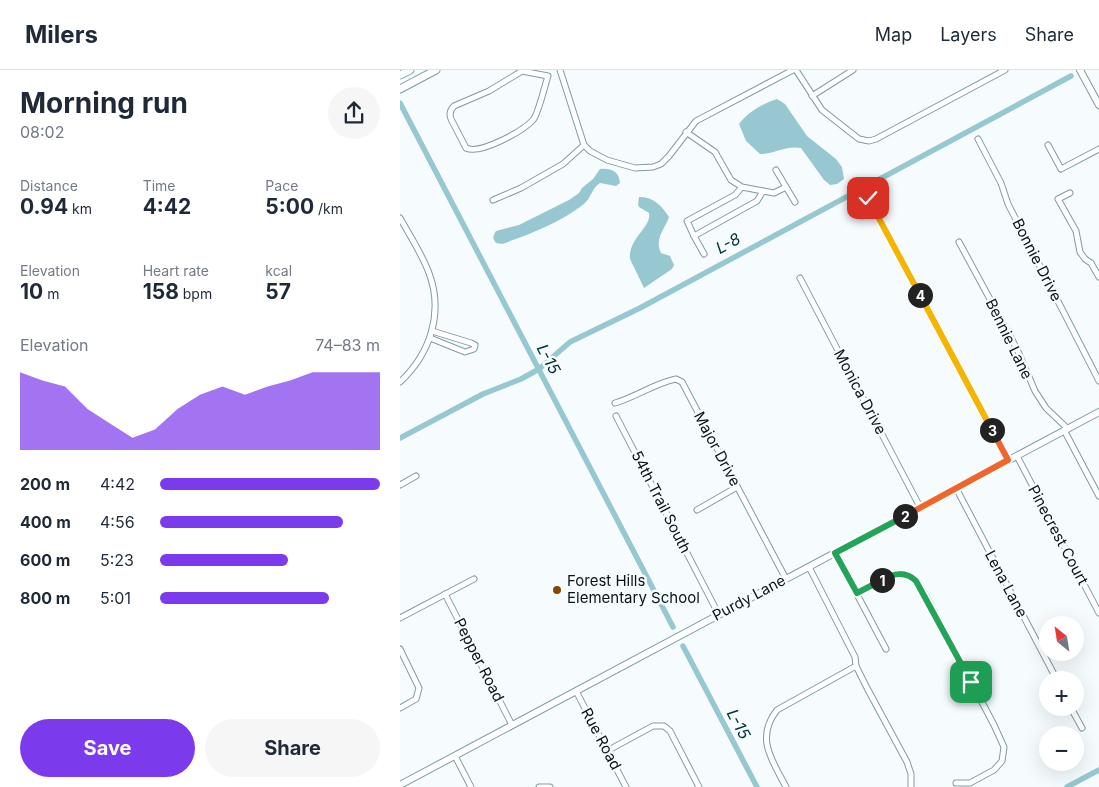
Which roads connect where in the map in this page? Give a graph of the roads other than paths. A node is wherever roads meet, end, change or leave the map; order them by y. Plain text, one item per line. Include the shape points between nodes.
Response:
1 (410, 70) edge
2 (436, 70) edge
3 (560, 70) edge
4 (794, 70) edge
5 (853, 70) edge
6 (1005, 70) edge
7 (1080, 70) edge
8 (400, 75) edge
9 (402, 88) edge
10 (812, 96) junction
11 (1099, 105) edge
12 (535, 117) joint
13 (686, 132) junction
14 (978, 139) dead end
15 (584, 145) junction
16 (1048, 145) dead end
17 (1099, 149) edge
18 (776, 170) dead end
19 (742, 187) junction
20 (786, 187) junction
21 (763, 192) junction
22 (1070, 193) dead end
23 (868, 198) dead end
24 (493, 200) dead end
25 (795, 202) dead end
26 (400, 218) edge
27 (694, 236) junction
28 (959, 242) dead end
29 (704, 254) dead end
30 (1099, 277) edge
31 (800, 278) dead end
32 (432, 331) junction
33 (430, 338) junction
34 (1099, 381) edge
35 (400, 382) edge
36 (615, 403) dead end
37 (1099, 412) edge
38 (616, 416) dead end
39 (1066, 429) junction
40 (1017, 456) junction
41 (1008, 460) junction
42 (416, 476) dead end
43 (400, 484) edge
44 (737, 487) junction
45 (956, 488) junction
46 (1099, 496) edge
47 (920, 507) junction
48 (697, 510) dead end
49 (835, 553) junction
50 (809, 567) junction
51 (474, 579) dead end
52 (786, 579) junction
53 (857, 593) junction
54 (445, 594) junction
55 (1099, 613) edge
56 (719, 614) junction
57 (400, 618) edge
58 (400, 649) edge
59 (886, 649) dead end
60 (856, 666) junction
61 (1052, 671) edge
62 (576, 691) junction
63 (400, 708) edge
64 (512, 725) junction
65 (607, 751) junction
66 (455, 756) junction
67 (956, 783) dead end
68 (400, 785) edge
69 (471, 787) edge
70 (626, 787) edge
71 (699, 787) edge
72 (786, 787) edge
73 (911, 787) edge

1 - 8 main road
2 - 9 main road
3 - 15 street
4 - 10 street
4 - 13 street via 696,121
5 - 10 street
6 - 10 street via 869,141 856,138 822,110
7 - 11 street
12 - 12 street via 548,76 522,71 489,91 454,106 450,115 464,145 473,150 508,138
13 - 15 street via 661,164 644,168 607,160 590,152
13 - 19 street via 715,152 731,180
14 - 34 street, Bonnie Drive
15 - 24 street via 563,164
16 - 17 street via 1061,169
18 - 20 street
19 - 21 street
19 - 27 street via 735,195 687,221
20 - 21 street via 774,193
20 - 25 street
21 - 27 street via 757,201
22 - 30 street via 1058,199 1077,234 1080,252
23 - 41 street
26 - 32 street via 432,284 435,304
27 - 29 street
28 - 39 street, Bennie Lane via 1035,391
31 - 47 street, Monica Drive
32 - 33 street
32 - 33 street via 471,342 474,349 465,352
33 - 35 street via 417,364
36 - 44 street, Major Drive via 668,380 682,382
37 - 39 street, Purdy Lane
38 - 56 street, 54th Trail South
39 - 40 street, Purdy Lane
39 - 46 street, Bennie Lane
40 - 41 street, Purdy Lane
40 - 55 street, Pinecrest Court
41 - 45 street, Purdy Lane
42 - 43 street
44 - 48 street
44 - 52 street, Major Drive
45 - 47 street, Purdy Lane
45 - 61 street, Lena Lane
47 - 49 street, Purdy Lane
49 - 50 street, Purdy Lane
49 - 53 street
50 - 52 street, Purdy Lane
50 - 60 street via 855,657
51 - 54 street
52 - 56 street, Purdy Lane
53 - 59 street
53 - 67 street via 896,574 916,581 994,724 1004,747 1002,761 988,775 970,783
54 - 57 street
54 - 64 street, Pepper Road
56 - 62 street, Purdy Lane
58 - 63 street via 420,688 416,699
60 - 72 street via 777,710 771,719 766,733 767,748
60 - 73 street via 907,762
62 - 64 street, Purdy Lane
62 - 65 street, Rue Road
64 - 66 street, Purdy Lane
65 - 70 street, Rue Road
65 - 71 street via 660,725 670,731
66 - 68 street, Purdy Lane
66 - 69 street

